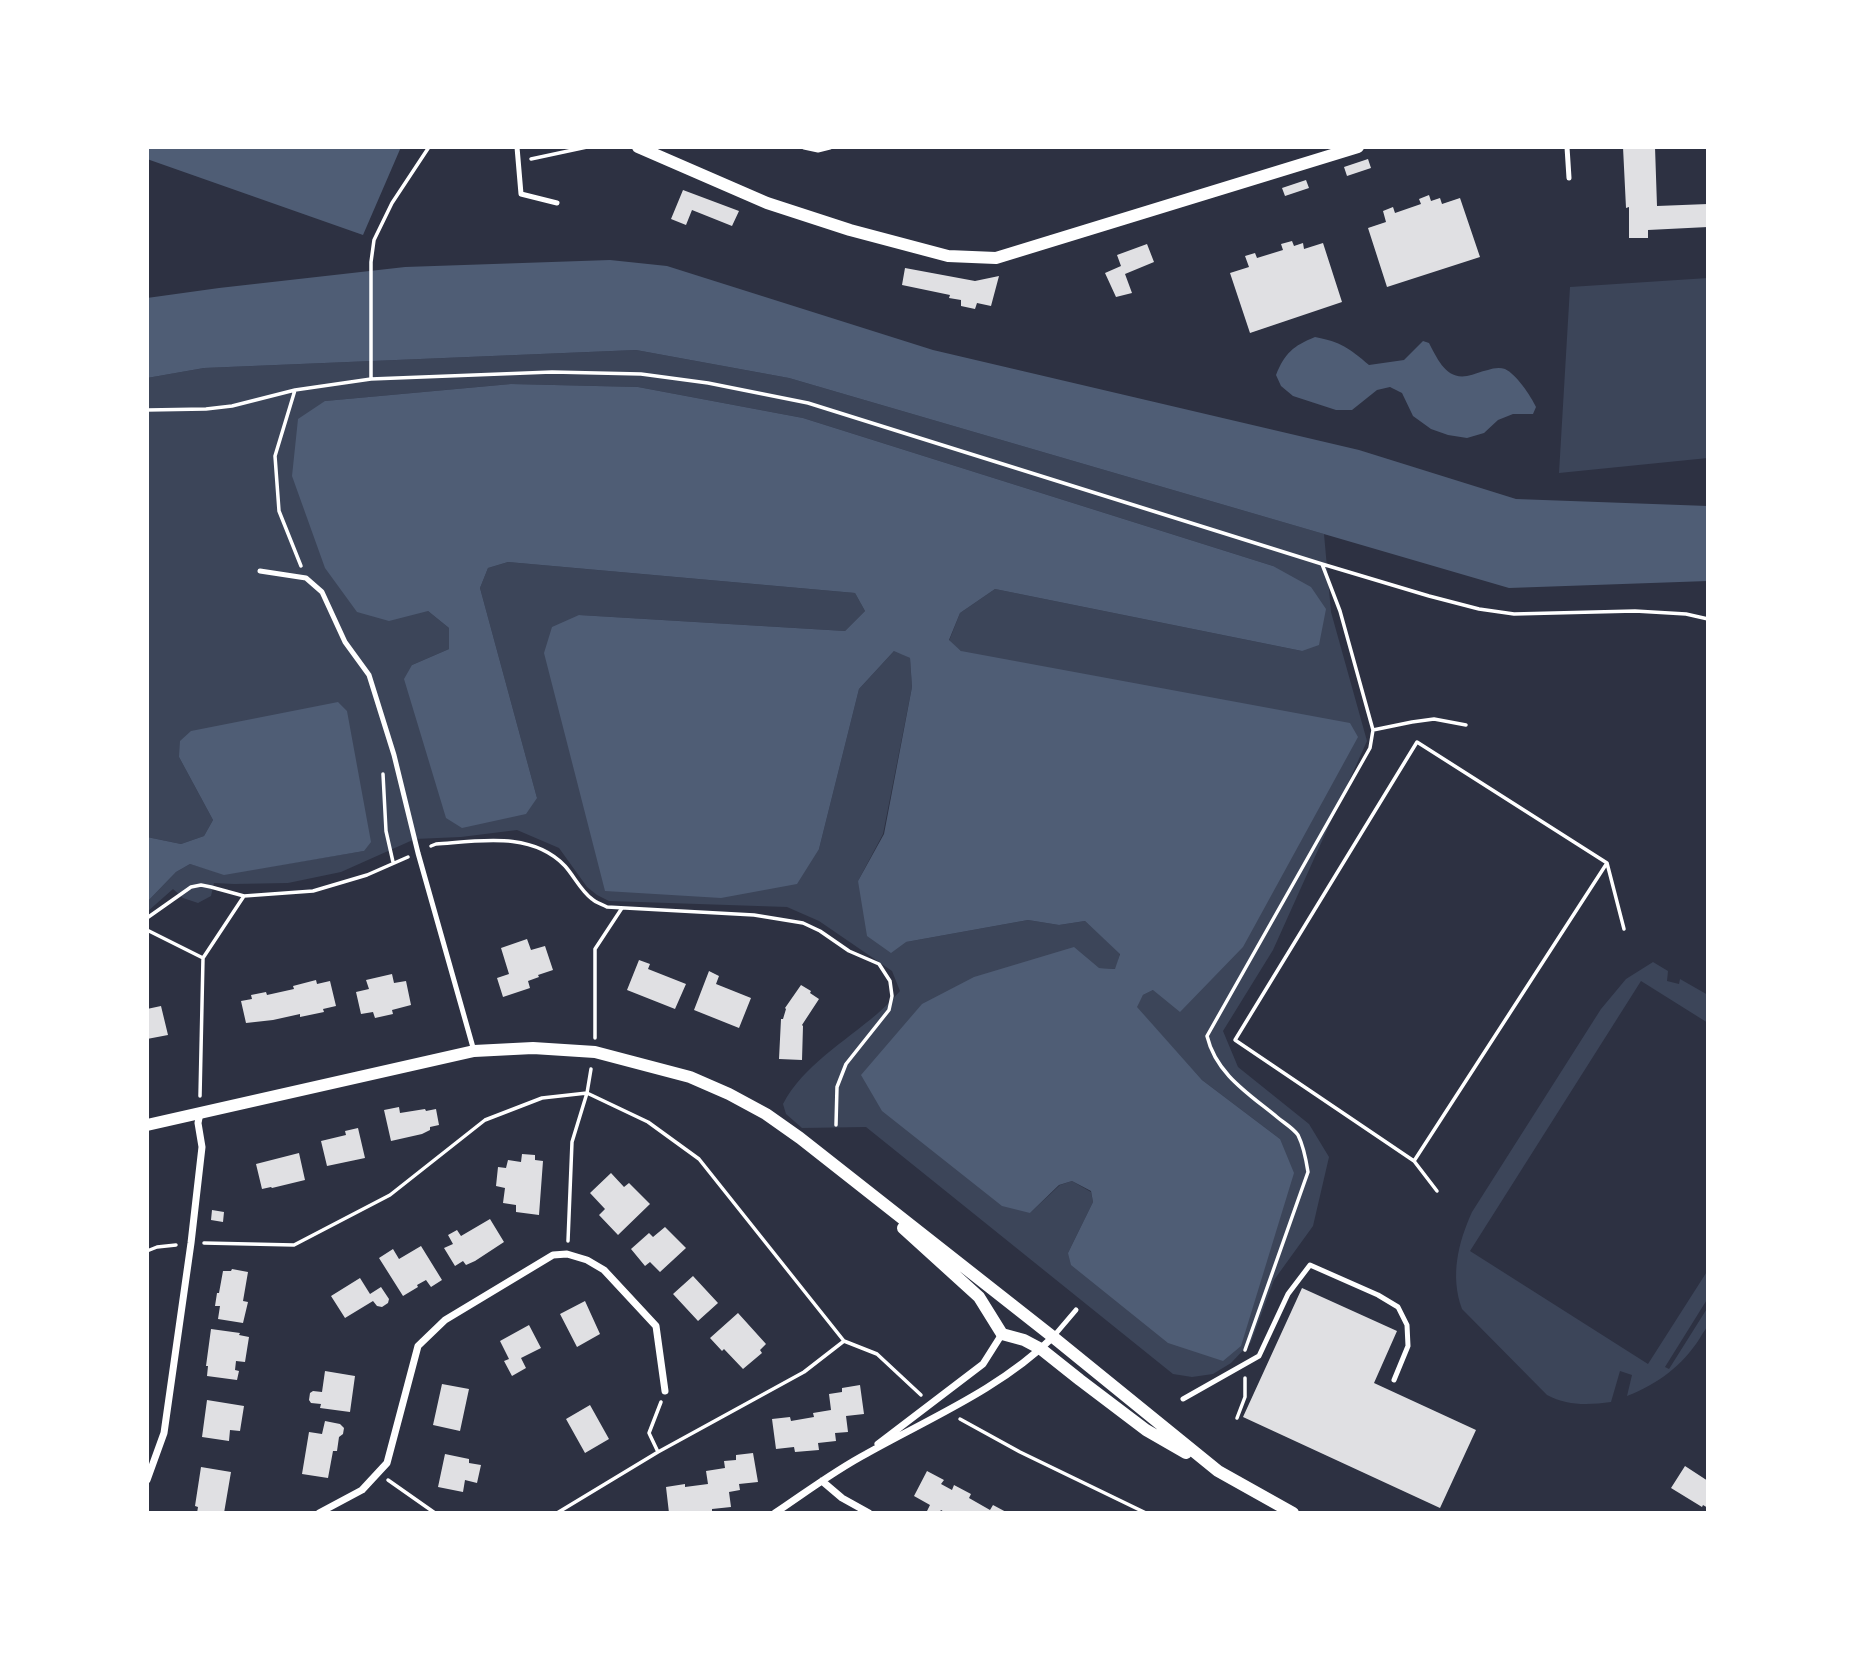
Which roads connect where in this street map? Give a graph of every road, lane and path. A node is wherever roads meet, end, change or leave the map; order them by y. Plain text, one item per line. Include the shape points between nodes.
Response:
1 (429, 147) edge
2 (517, 147) edge
3 (587, 147) edge
4 (638, 147) edge
5 (804, 147) edge
6 (830, 147) edge
7 (1358, 147) edge
8 (1567, 147) edge
9 (518, 162) junction
10 (1569, 178) dead end
11 (557, 202) dead end
12 (370, 379) junction
13 (295, 390) junction
14 (147, 410) edge
15 (1322, 564) junction
16 (261, 571) dead end
17 (306, 578) junction
18 (1708, 619) edge
19 (1466, 725) dead end
20 (1373, 730) junction
21 (394, 755) junction
22 (418, 853) junction
23 (393, 862) junction
24 (1607, 863) junction
25 (244, 896) junction
26 (622, 908) junction
27 (147, 918) edge
28 (1623, 929) dead end
29 (147, 930) edge
30 (204, 958) junction
31 (474, 1051) junction
32 (595, 1052) junction
33 (587, 1093) junction
34 (200, 1112) junction
35 (147, 1125) edge
36 (836, 1125) dead end
37 (800, 1138) junction
38 (1414, 1161) junction
39 (1437, 1191) dead end
40 (191, 1243) junction
41 (147, 1251) edge
42 (567, 1254) junction
43 (1076, 1310) dead end
44 (1002, 1334) junction
45 (1053, 1337) junction
46 (844, 1341) junction
47 (1041, 1349) junction
48 (1243, 1364) junction
49 (1394, 1380) dead end
50 (665, 1391) joint
51 (1183, 1399) dead end
52 (930, 1403) junction
53 (946, 1412) junction
54 (1237, 1418) dead end
55 (658, 1452) junction
56 (864, 1455) junction
57 (1218, 1471) junction
58 (378, 1474) junction
59 (147, 1480) edge
60 (822, 1481) junction
61 (319, 1513) edge
62 (435, 1513) edge
63 (557, 1513) edge
64 (775, 1513) edge
65 (869, 1513) edge
66 (1146, 1513) edge
67 (1293, 1513) edge

1 - 12 path via 374,240
2 - 9 lane
3 - 9 path
4 - 7 street via 767,204 838,227 948,256 996,258
5 - 6 lane
8 - 10 lane
9 - 11 lane via 521,194
12 - 13 path
12 - 15 path via 552,372 641,374 708,383 808,403
13 - 14 path via 232,406
13 - 17 path via 275,456 279,511
15 - 18 path via 1429,596 1514,614 1635,611
15 - 20 path
16 - 17 lane
17 - 21 lane via 322,592 345,642 369,675
19 - 20 path via 1434,719
20 - 48 path via 1370,748 1207,1036 1228,1076 1296,1132 1308,1172
21 - 22 lane
21 - 23 path via 383,772 386,831
22 - 23 path
22 - 26 path via 436,844 507,840 542,848 565,866 593,900
22 - 31 lane
23 - 25 path via 313,891
24 - 28 path
24 - 38 path
24 - 38 path via 1417,742 1235,1040
25 - 27 path via 201,885 191,887
25 - 30 path
26 - 32 path via 595,949
26 - 36 path via 754,915 803,923 879,964 890,981 892,996 888,1010 846,1064 837,1087
29 - 30 path
30 - 34 path
31 - 32 street
31 - 34 street
32 - 33 path
32 - 37 street via 690,1077 766,1114
33 - 40 path via 542,1098 485,1120 390,1195 294,1245
33 - 42 path via 572,1142
33 - 46 path via 648,1122 699,1158
34 - 35 street
34 - 40 street via 202,1147
37 - 44 street via 979,1297
37 - 45 street
38 - 39 path
40 - 41 path
40 - 59 street via 164,1433
42 - 50 street via 604,1270 656,1326
42 - 58 street via 553,1255 445,1320 418,1346 387,1463
43 - 45 lane
44 - 47 street
44 - 52 street via 983,1364
45 - 47 street
45 - 57 street
46 - 52 path via 877,1354
46 - 55 path via 804,1372
47 - 53 street via 1012,1373
47 - 57 street via 1146,1430
48 - 49 lane via 1259,1356 1288,1294 1310,1265 1398,1307 1407,1325 1408,1346
48 - 51 lane
48 - 54 path via 1245,1397
50 - 55 path via 649,1433
52 - 56 street
53 - 56 street
53 - 66 path
55 - 63 path
56 - 60 street
57 - 67 street
58 - 61 street via 362,1490
58 - 62 path
60 - 64 street
60 - 65 street

